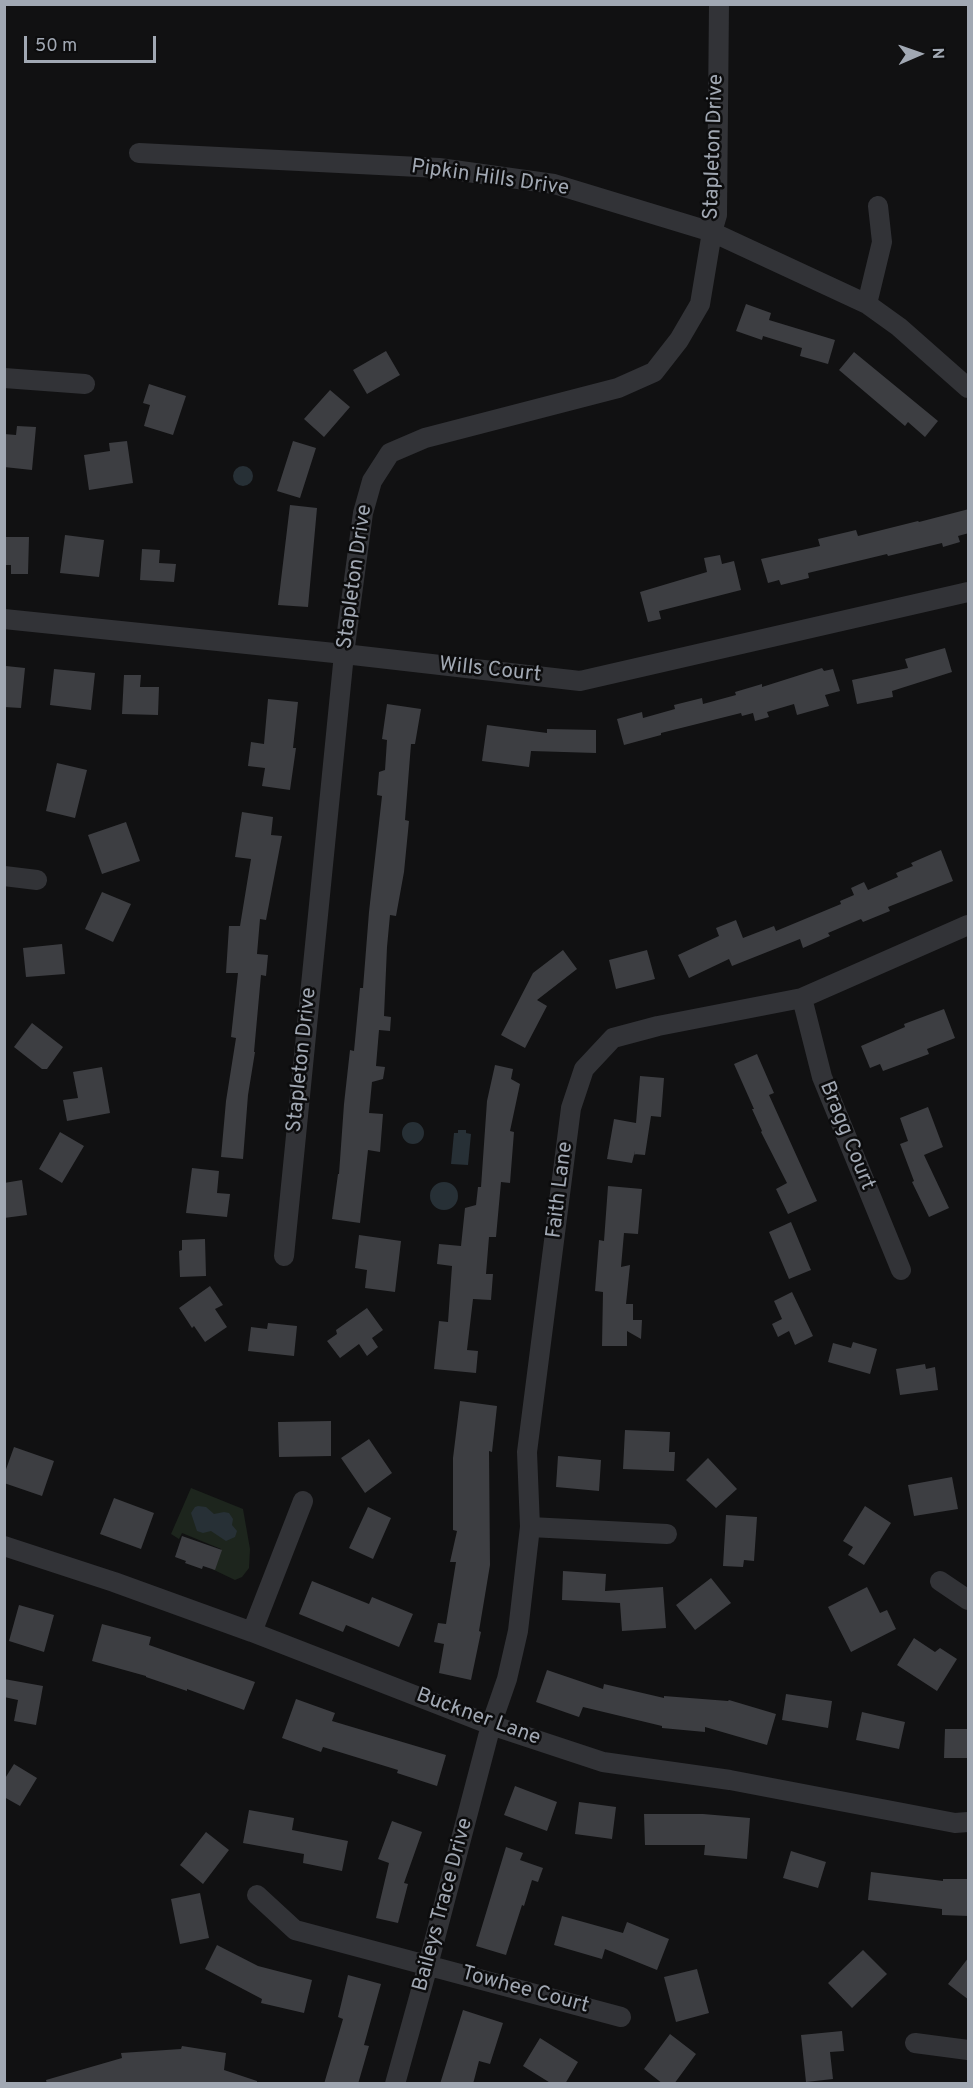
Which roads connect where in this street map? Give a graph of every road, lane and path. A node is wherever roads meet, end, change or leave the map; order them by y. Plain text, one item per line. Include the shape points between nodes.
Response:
1 (719, 4) edge
2 (139, 153) dead end
3 (878, 206) dead end
4 (712, 232) junction
5 (867, 304) junction
6 (4, 378) edge
7 (85, 384) dead end
8 (969, 388) edge
9 (969, 592) edge
10 (4, 619) edge
11 (344, 654) junction
12 (4, 876) edge
13 (37, 880) dead end
14 (969, 925) edge
15 (802, 998) junction
16 (284, 1256) dead end
17 (901, 1270) dead end
18 (303, 1501) dead end
19 (530, 1527) junction
20 (667, 1534) dead end
21 (4, 1546) edge
22 (940, 1581) dead end
23 (969, 1600) edge
24 (252, 1632) junction
25 (491, 1725) junction
26 (969, 1822) edge
27 (257, 1895) dead end
28 (429, 1965) junction
29 (621, 2017) dead end
30 (915, 2043) dead end
31 (969, 2050) edge
32 (395, 2084) edge

1 - 4 street, Stapleton Drive via 717,215
2 - 4 street, Pipkin Hills Drive via 439,168 554,184
3 - 5 street via 882,242
4 - 5 street, Pipkin Hills Drive
4 - 11 street, Stapleton Drive via 700,303 679,340 654,372 618,388 425,438 390,453 372,481 363,513
5 - 8 street, Pipkin Hills Drive
6 - 7 street
9 - 11 street, Wills Court via 580,681
10 - 11 street, Wills Court
11 - 16 street, Stapleton Drive
12 - 13 street
14 - 15 street, Faith Lane
15 - 17 street, Bragg Court via 822,1077
15 - 19 street, Faith Lane via 613,1038 584,1069 571,1108 527,1452
18 - 24 street
19 - 20 street
19 - 25 street, Faith Lane via 518,1631
21 - 24 street, Buckner Lane
22 - 23 street
24 - 25 street, Buckner Lane
25 - 26 street, Buckner Lane via 603,1762 730,1780 943,1821
25 - 28 street, Baileys Trace Drive
27 - 28 street, Towhee Court via 295,1930
28 - 29 street, Towhee Court
28 - 32 street, Baileys Trace Drive
30 - 31 street

